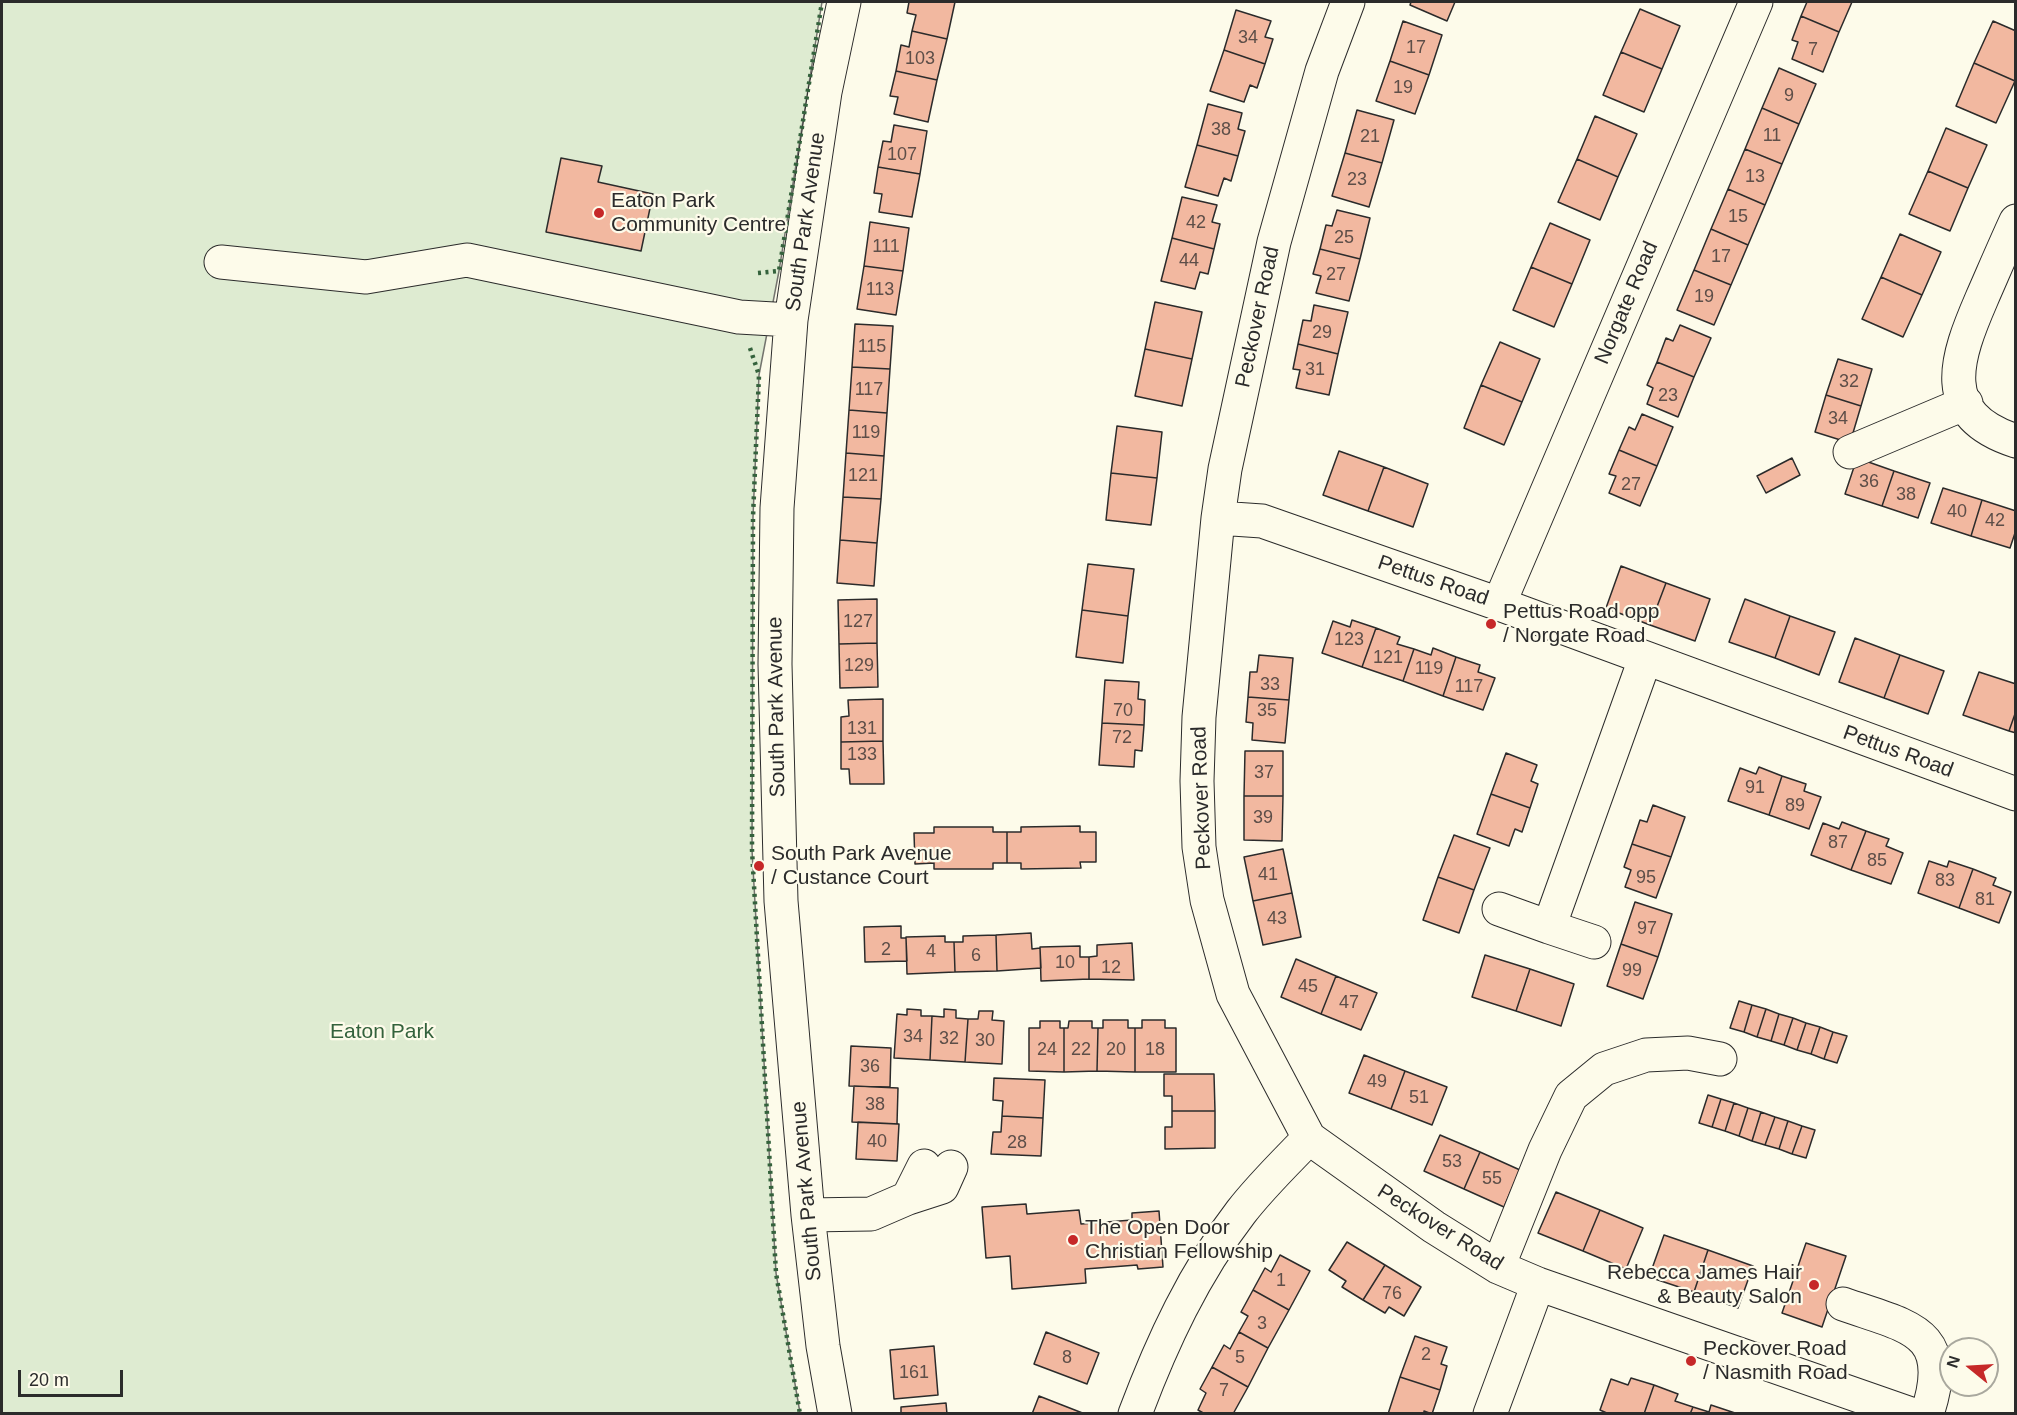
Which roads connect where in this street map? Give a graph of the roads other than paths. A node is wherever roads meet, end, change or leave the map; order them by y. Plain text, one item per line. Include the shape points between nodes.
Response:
1 (844, 2) edge
2 (1348, 2) edge
3 (1756, 2) edge
4 (2016, 221) edge
5 (221, 262) dead end
6 (791, 320) junction
7 (1966, 403) junction
8 (2016, 441) edge
9 (1850, 452) dead end
10 (1218, 518) junction
11 (1499, 604) junction
12 (1645, 659) junction
13 (2016, 794) edge
14 (1499, 909) dead end
15 (1549, 927) junction
16 (1594, 942) dead end
17 (1720, 1059) dead end
18 (1309, 1138) junction
19 (943, 1181) dead end
20 (808, 1215) junction
21 (1498, 1266) junction
22 (1538, 1284) junction
23 (1843, 1304) dead end
24 (835, 1413) edge
25 (1135, 1413) edge
26 (1490, 1413) edge
27 (1911, 1413) edge
28 (1927, 1413) edge

1 - 6 street, South Park Avenue via 825,92
2 - 10 street, Peckover Road via 1322,71 1274,242
3 - 11 street, Norgate Road
4 - 7 street via 1963,342 1957,370
5 - 6 street via 366,277 467,260 509,270 533,297 672,326 739,317
6 - 20 street, South Park Avenue via 777,508 775,664 781,901
7 - 8 street via 1975,420 1995,434
7 - 9 street
10 - 11 street, Pettus Road via 1262,521
10 - 18 street, Peckover Road via 1199,717 1199,847 1205,890 1233,994
11 - 12 street, Pettus Road
12 - 13 street, Pettus Road
12 - 15 street
14 - 15 street
15 - 16 street
17 - 21 street via 1688,1053 1646,1055 1604,1069 1571,1096
18 - 21 street, Peckover Road via 1434,1227
18 - 25 street via 1241,1211 1209,1258 1176,1317
19 - 20 street via 871,1214
20 - 24 street, South Park Avenue
21 - 22 street, Peckover Road
22 - 26 street
22 - 27 street, Peckover Road
23 - 28 street via 1895,1322 1926,1339 1936,1361 1936,1387

